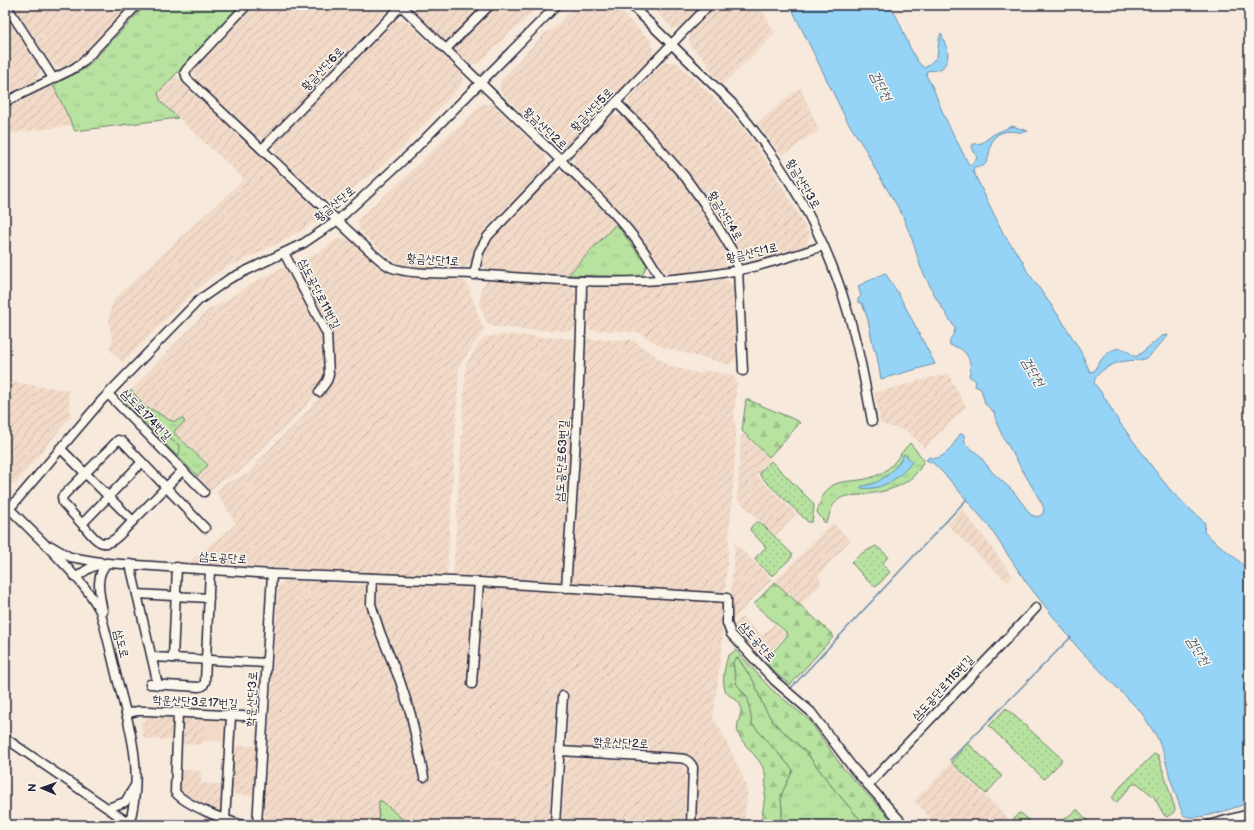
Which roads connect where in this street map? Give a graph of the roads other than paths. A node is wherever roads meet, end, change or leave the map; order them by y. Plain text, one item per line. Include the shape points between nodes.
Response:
1 (6, 5) edge
2 (137, 5) edge
3 (248, 5) edge
4 (401, 5) edge
5 (490, 5) edge
6 (557, 5) edge
7 (631, 5) edge
8 (709, 5) edge
9 (672, 44) junction
10 (446, 50) junction
11 (53, 78) junction
12 (480, 82) junction
13 (5, 102) edge
14 (616, 102) junction
15 (262, 149) junction
16 (560, 159) junction
17 (338, 220) junction
18 (823, 246) junction
19 (284, 253) junction
20 (738, 270) junction
21 (474, 274) junction
22 (661, 280) junction
23 (582, 281) junction
24 (743, 371) dead end
25 (319, 392) dead end
26 (108, 394) junction
27 (872, 421) dead end
28 (60, 448) junction
29 (142, 462) junction
30 (183, 470) junction
31 (85, 473) junction
32 (166, 487) junction
33 (204, 492) dead end
34 (108, 496) junction
35 (7, 509) edge
36 (133, 521) junction
37 (82, 524) junction
38 (205, 528) dead end
39 (42, 541) junction
40 (107, 563) junction
41 (130, 564) junction
42 (177, 568) junction
43 (210, 570) junction
44 (272, 574) junction
45 (76, 578) junction
46 (372, 578) junction
47 (479, 582) junction
48 (566, 588) junction
49 (137, 594) junction
50 (176, 596) junction
51 (209, 598) junction
52 (1036, 608) dead end
53 (106, 633) junction
54 (152, 657) junction
55 (173, 658) junction
56 (206, 660) junction
57 (266, 663) junction
58 (472, 684) dead end
59 (563, 696) dead end
60 (178, 713) junction
61 (126, 714) junction
62 (231, 716) junction
63 (263, 717) junction
64 (5, 738) edge
65 (560, 751) junction
66 (424, 777) dead end
67 (135, 785) junction
68 (868, 785) junction
69 (108, 808) junction
70 (1249, 814) edge
71 (225, 820) junction
72 (131, 824) edge
73 (243, 825) edge
74 (257, 825) edge
75 (555, 825) edge
76 (691, 825) edge
77 (904, 825) edge
78 (1208, 825) edge

1 - 11 street
2 - 11 street via 86,59 71,70
3 - 15 street, 황금산단1로 via 187,69 185,76
4 - 10 street, 황금산단2로
4 - 15 street, 황금산단6로
5 - 10 street
6 - 12 street, 황금산단로
7 - 9 street, 황금산단3로
8 - 9 street, 황금산단5로
9 - 14 street, 황금산단5로
9 - 18 street, 황금산단3로 via 732,103 764,144 782,169
10 - 12 street, 황금산단2로
11 - 13 street
12 - 16 street, 황금산단2로
12 - 17 street, 황금산단로 via 412,152
14 - 16 street, 황금산단5로
14 - 20 street, 황금산단4로 via 695,190 733,252
15 - 17 street, 황금산단1로
16 - 21 street, 황금산단5로 via 488,236 479,252
16 - 22 street, 황금산단2로 via 622,223 648,256
17 - 19 street, 황금산단로
17 - 21 street, 황금산단1로 via 389,266 411,271
18 - 20 street, 황금산단1로 via 767,264
18 - 27 street, 황금산단3로 via 837,278 852,328
19 - 25 street, 삼도공단로11번길 via 328,337 329,375
19 - 26 street, 황금산단로 via 229,279 199,300
20 - 22 street, 황금산단1로
20 - 24 street, 황금산단4로
21 - 23 street, 황금산단1로
22 - 23 street, 황금산단1로
23 - 48 street, 삼도공단로63번길 via 582,335
26 - 28 street, 삼도로174번길
26 - 30 street, 삼도로174번길
28 - 31 street
28 - 35 street, 삼도로174번길
29 - 31 street via 118,440
29 - 32 street
29 - 34 street
30 - 32 street
30 - 33 street, 삼도로174번길
31 - 34 street
31 - 37 street via 62,499 63,504
32 - 36 street
32 - 38 street
34 - 36 street
34 - 37 street
35 - 39 street, 삼도로
36 - 37 street via 107,543 98,540
39 - 40 street via 70,557
39 - 45 street, 삼도로
40 - 41 street, 삼도공단로
40 - 45 street, 삼도공단로 via 94,565
40 - 53 street via 101,570 99,581
41 - 42 street, 삼도공단로
41 - 49 street
42 - 43 street, 삼도공단로
42 - 50 street
43 - 44 street, 삼도공단로
43 - 51 street
44 - 46 street, 삼도공단로
44 - 57 street, 학운산단3로
45 - 53 street, 삼도로 via 96,603
46 - 47 street, 삼도공단로
46 - 66 street via 371,604 411,715
47 - 48 street, 삼도공단로
47 - 58 street
48 - 68 street, 삼도공단로 via 727,598 727,623 731,634 775,681 814,716
49 - 50 street
49 - 54 street
50 - 51 street
50 - 55 street
51 - 56 street
52 - 68 street, 삼도공단로115번길
53 - 61 street, 삼도로
54 - 55 street
54 - 56 street via 154,685 203,686
55 - 56 street
56 - 57 street
57 - 63 street, 학운산단3로
59 - 65 street
60 - 61 street, 학운산단3로17번길 via 142,711
60 - 62 street, 학운산단3로17번길
60 - 71 street via 174,792
61 - 67 street, 삼도로 via 134,746
62 - 63 street, 학운산단3로17번길
62 - 71 street
63 - 74 street, 학운산단3로
64 - 69 street
65 - 75 street
65 - 76 street, 학운산단2로 via 682,758 689,761 693,767
67 - 69 street via 124,802
67 - 72 street, 삼도로
68 - 77 street, 삼도공단로
69 - 72 street
70 - 78 street
71 - 73 street

